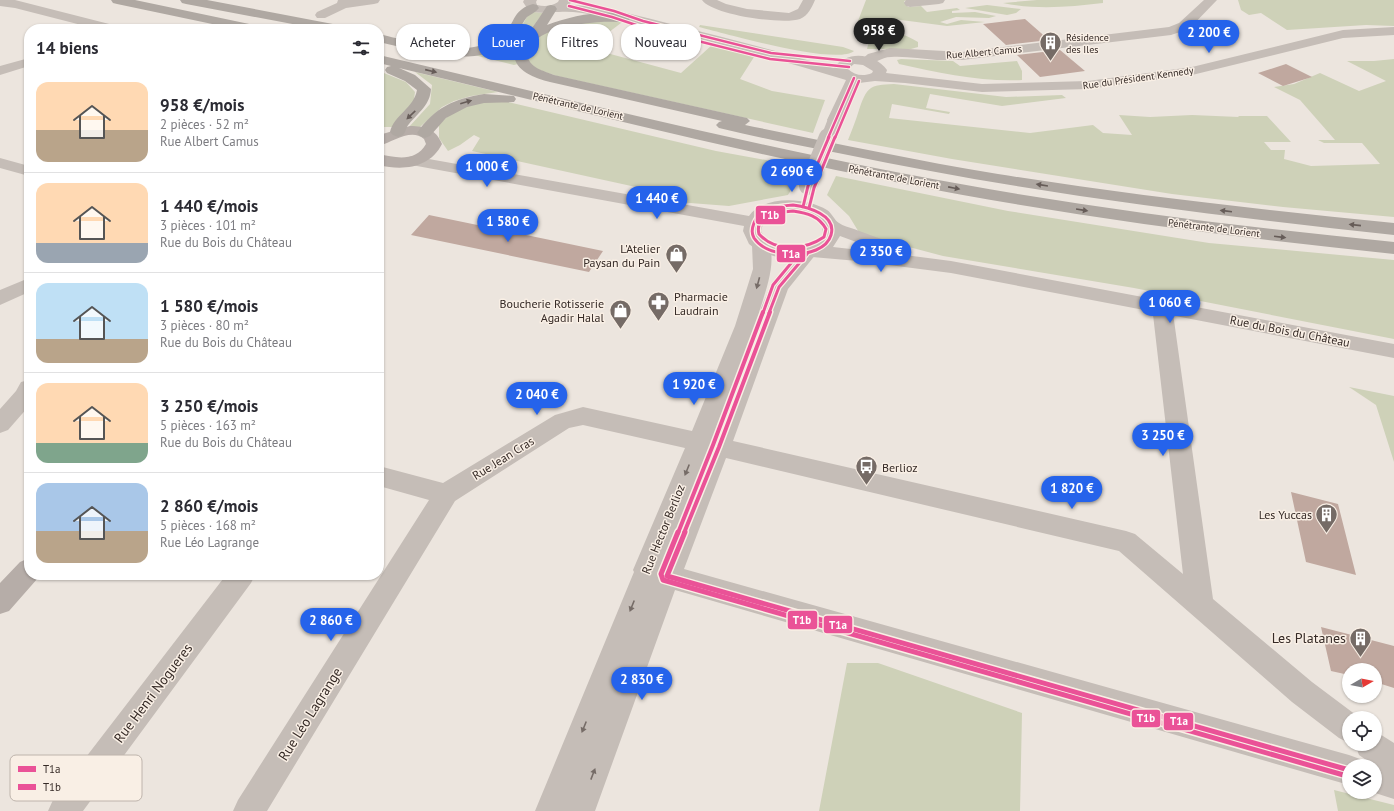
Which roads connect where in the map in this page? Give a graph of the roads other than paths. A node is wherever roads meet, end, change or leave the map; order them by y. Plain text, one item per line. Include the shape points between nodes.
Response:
1 (117, 0) edge
2 (175, 0) edge
3 (186, 0) edge
4 (374, 0) edge
5 (570, 0) edge
6 (708, 0) edge
7 (809, 0) edge
8 (939, 0) edge
9 (1211, 0) edge
10 (0, 2) edge
11 (344, 3) edge
12 (910, 3) dead end
13 (532, 4) edge
14 (147, 5) junction
15 (557, 6) edge
16 (321, 15) dead end
17 (624, 18) junction
18 (643, 21) junction
19 (93, 24) edge
20 (213, 24) edge
21 (232, 24) edge
22 (284, 24) edge
23 (315, 24) edge
24 (539, 28) edge
25 (1394, 31) edge
26 (539, 32) edge
27 (384, 39) edge
28 (384, 46) edge
29 (771, 53) junction
30 (384, 60) edge
31 (522, 60) edge
32 (850, 61) junction
33 (24, 64) edge
34 (384, 67) edge
35 (873, 69) junction
36 (0, 71) edge
37 (498, 72) dead end
38 (513, 76) dead end
39 (851, 77) junction
40 (398, 132) junction
41 (425, 133) junction
42 (384, 138) edge
43 (433, 147) junction
44 (412, 161) junction
45 (384, 162) edge
46 (0, 164) edge
47 (839, 166) junction
48 (942, 169) junction
49 (24, 170) edge
50 (566, 188) junction
51 (803, 207) junction
52 (753, 222) junction
53 (831, 226) junction
54 (1394, 229) edge
55 (761, 245) junction
56 (1394, 248) edge
57 (810, 253) junction
58 (951, 267) junction
59 (24, 289) edge
60 (0, 298) edge
61 (1162, 306) junction
62 (1394, 351) edge
63 (24, 396) edge
64 (0, 424) edge
65 (708, 445) junction
66 (384, 477) edge
67 (446, 494) junction
68 (657, 573) junction
69 (24, 576) edge
70 (238, 580) edge
71 (0, 602) edge
72 (1200, 605) junction
73 (1342, 723) edge
74 (1379, 751) edge
75 (106, 755) edge
76 (1394, 762) edge
77 (1342, 768) edge
78 (1382, 780) edge
79 (1394, 784) edge
80 (72, 801) edge
81 (64, 811) edge
82 (249, 811) edge
83 (551, 811) edge
84 (579, 811) edge

1 - 14 highway
2 - 22 highway
3 - 23 highway
4 - 11 street
5 - 18 street
6 - 7 street via 732,10 783,17 795,16 802,12
8 - 12 street
9 - 35 street, Rue Albert Camus via 1184,26 1171,31 962,56 895,53 870,58
10 - 19 street
11 - 16 street
13 - 15 street
13 - 27 highway via 505,41 481,50 438,50
14 - 20 highway
14 - 21 highway
15 - 17 street
15 - 24 highway
17 - 18 street
17 - 26 highway via 594,18 568,22
18 - 29 street
25 - 35 street, Rue du Président Kennedy via 1374,31 1318,39 1179,73 1088,85 982,88 905,79
28 - 37 highway
29 - 32 street
29 - 39 street
30 -> 47 highway, Pénétrante de Lorient
31 - 48 highway via 531,71 550,78
32 - 35 street
32 - 39 street via 841,68 841,71
33 - 36 street
34 -> 40 highway via 410,78 424,89 424,96 417,109 400,126
35 - 39 street via 865,79
38 - 48 highway, Pénétrante de Lorient via 707,121
39 - 51 street, bridge via 808,186
40 - 41 main road
40 - 42 main road
41 - 43 main road via 432,137
41 -> 47 highway via 437,117 458,104 486,98 515,99 682,138
43 - 44 main road via 427,154
43 - 50 street via 465,160
44 - 45 main road
44 - 50 street
46 - 49 street
47 -> 56 highway, Pénétrante de Lorient via 1002,197 1220,230
54 -> 48 highway, Pénétrante de Lorient via 1208,209
50 - 52 street
51 - 52 street via 793,205 772,208 760,214
51 - 53 street via 821,214
52 - 55 street via 752,230
53 - 57 street via 830,241 824,248
53 - 58 street, Rue du Bois du Château via 868,241
55 - 57 street via 782,254
55 -> 65 street, Rue Hector Berlioz via 762,269
57 - 58 street, Rue du Bois du Château via 863,255
57 - 65 street, Rue Hector Berlioz via 779,288
58 - 61 street, Rue du Bois du Château
59 - 60 street
61 - 62 street, Rue du Bois du Château
61 - 72 street
63 - 64 street
65 - 67 street, Rue Jean Cras via 583,416 562,420
65 - 68 street, Rue Hector Berlioz
65 - 72 street, Rue Jean Cras via 1126,542
66 - 67 street
67 - 82 street, Rue Léo Lagrange
68 - 77 street
68 -> 83 street, Rue Hector Berlioz
84 -> 68 street, Rue Hector Berlioz
69 - 71 main road
70 - 75 street, Rue Henri Nogueres
72 - 73 street, Rue Jean Cras
74 - 76 street
78 - 79 street
80 - 81 street, Rue Henri Nogueres

